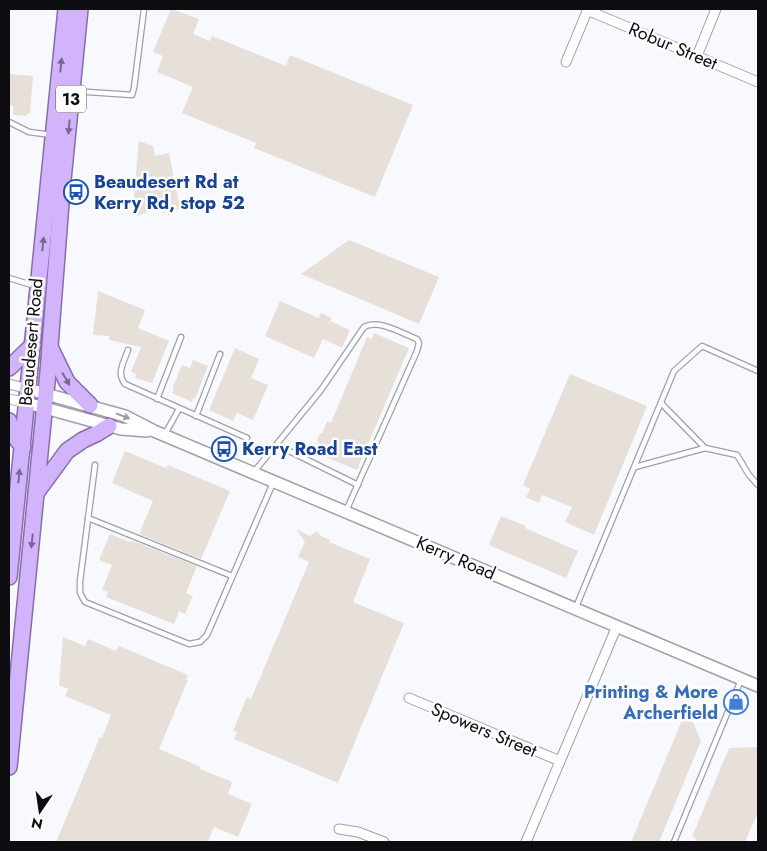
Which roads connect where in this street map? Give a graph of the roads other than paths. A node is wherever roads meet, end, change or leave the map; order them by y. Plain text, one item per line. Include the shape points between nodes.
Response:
1 (66, 9) edge
2 (80, 9) edge
3 (144, 9) edge
4 (716, 9) edge
5 (588, 10) edge
6 (697, 56) junction
7 (566, 62) dead end
8 (758, 82) edge
9 (72, 90) junction
10 (9, 122) edge
11 (54, 135) junction
12 (9, 278) edge
13 (39, 287) junction
14 (181, 337) dead end
15 (33, 345) junction
16 (50, 348) junction
17 (128, 350) dead end
18 (220, 354) dead end
19 (9, 368) edge
20 (758, 371) edge
21 (9, 384) edge
22 (27, 396) junction
23 (9, 398) edge
24 (157, 399) junction
25 (45, 401) junction
26 (661, 403) junction
27 (90, 406) junction
28 (179, 409) junction
29 (196, 416) junction
30 (9, 421) edge
31 (109, 426) junction
32 (154, 432) junction
33 (165, 436) junction
34 (247, 438) dead end
35 (276, 445) junction
36 (23, 447) junction
37 (706, 448) junction
38 (95, 465) dead end
39 (635, 467) junction
40 (252, 473) junction
41 (274, 482) junction
42 (358, 485) junction
43 (758, 485) edge
44 (37, 492) junction
45 (346, 512) junction
46 (88, 518) junction
47 (232, 576) junction
48 (9, 577) edge
49 (576, 609) junction
50 (617, 626) junction
51 (741, 679) junction
52 (758, 686) edge
53 (409, 698) dead end
54 (560, 762) junction
55 (9, 768) edge
56 (339, 829) dead end
57 (384, 842) edge
58 (526, 842) edge
59 (674, 842) edge

11 -> 1 highway, Beaudesert Road / 13
2 - 9 highway, Beaudesert Road / 13
3 - 9 lane via 132,95
4 - 6 street
5 - 6 street, Robur Street
5 - 7 street
6 - 8 street, Robur Street
9 -> 16 highway, Beaudesert Road / 13
10 - 11 lane via 29,132
13 -> 11 highway, Beaudesert Road / 13
12 - 13 lane
13 - 15 highway, Beaudesert Road / 13
14 - 24 lane
15 - 19 highway
15 - 22 highway, Beaudesert Road / 13
16 - 25 highway, Beaudesert Road / 13
16 -> 27 highway via 66,380
17 - 24 lane via 121,379
18 - 29 lane
20 - 26 lane via 702,346 674,371
21 - 22 street, Kerry Road
22 - 23 street, Kerry Road
22 - 25 street, Kerry Road
22 - 36 highway, Beaudesert Road / 13
24 - 28 lane
25 - 27 street, Kerry Road
25 - 31 street, Kerry Road
25 - 44 highway, Beaudesert Road / 13
26 - 37 lane
26 - 39 lane
27 -> 32 street, Kerry Road via 125,416
28 - 29 lane
28 - 33 lane
29 - 34 lane
30 - 36 highway via 14,436
31 - 32 street, Kerry Road
31 - 44 highway via 68,451
32 - 33 street, Kerry Road
33 - 40 street, Kerry Road
35 - 40 lane
35 - 42 lane
35 - 42 lane via 321,390 364,327 370,323 378,324 417,339 417,351
48 -> 36 highway, Beaudesert Road / 13
37 - 39 lane
37 - 43 lane via 737,455
38 - 46 lane
39 - 49 lane
40 - 41 street, Kerry Road
41 - 45 street, Kerry Road
41 - 47 lane
42 - 45 lane
44 -> 55 highway, Beaudesert Road / 13
45 - 49 street, Kerry Road
46 - 47 lane
46 - 47 lane via 80,593 85,602 93,606 189,644 200,642 207,635
49 - 50 street, Kerry Road
50 - 51 street, Kerry Road
50 - 54 street
51 - 52 street, Kerry Road
51 - 59 lane
53 - 54 street, Spowers Street
54 - 58 street
56 - 57 street

